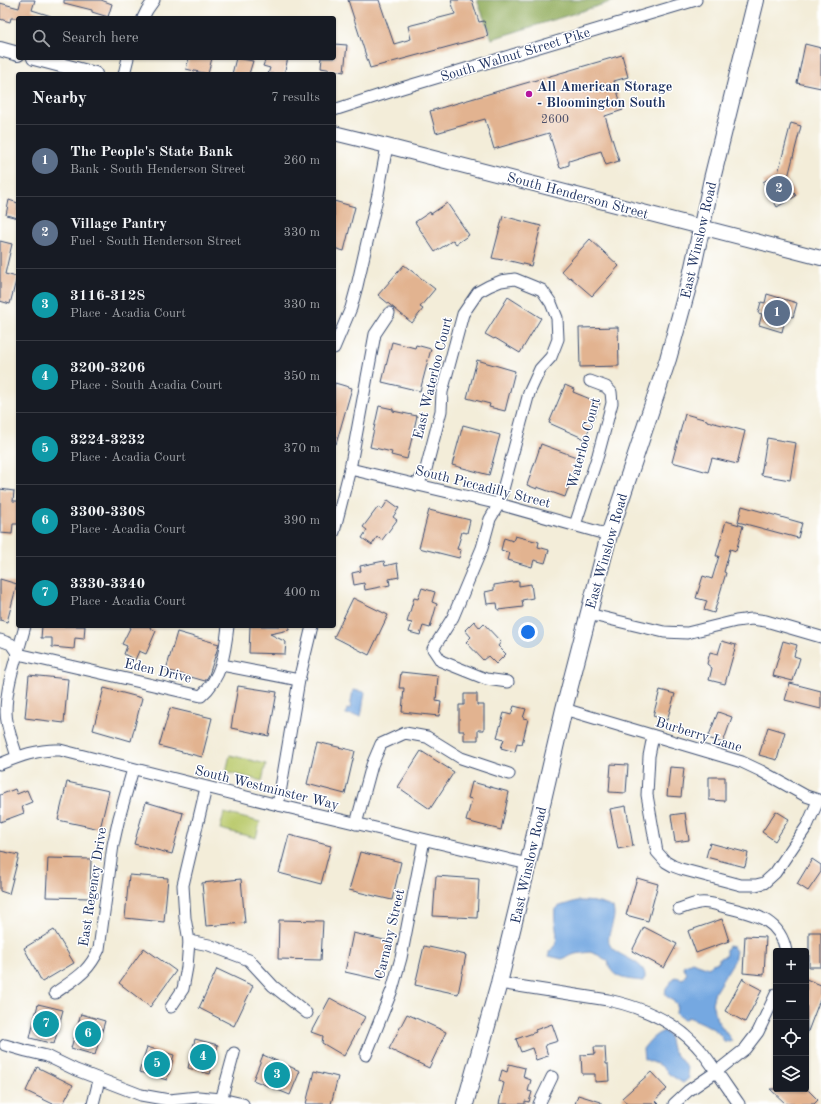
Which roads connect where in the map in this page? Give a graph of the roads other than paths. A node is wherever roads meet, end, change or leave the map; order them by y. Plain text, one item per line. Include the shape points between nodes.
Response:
1 (154, 0) edge
2 (696, 0) edge
3 (746, 0) edge
4 (756, 0) edge
5 (144, 16) edge
6 (751, 20) junction
7 (0, 49) edge
8 (16, 53) edge
9 (42, 60) edge
10 (128, 60) edge
11 (87, 72) edge
12 (124, 72) edge
13 (336, 109) edge
14 (336, 134) edge
15 (387, 146) junction
16 (702, 227) junction
17 (821, 258) edge
18 (389, 313) dead end
19 (336, 343) edge
20 (590, 381) dead end
21 (350, 469) junction
22 (417, 484) junction
23 (499, 504) junction
24 (336, 524) edge
25 (575, 525) junction
26 (609, 535) junction
27 (588, 614) junction
28 (24, 628) edge
29 (228, 628) edge
30 (312, 628) edge
31 (821, 637) edge
32 (0, 640) edge
33 (18, 654) junction
34 (222, 665) junction
35 (300, 680) junction
36 (508, 682) dead end
37 (564, 709) junction
38 (653, 736) junction
39 (17, 757) junction
40 (0, 764) edge
41 (133, 769) junction
42 (509, 774) dead end
43 (206, 788) junction
44 (819, 801) edge
45 (278, 806) junction
46 (356, 824) junction
47 (424, 840) junction
48 (528, 864) junction
49 (679, 909) dead end
50 (189, 941) junction
51 (785, 948) edge
52 (499, 983) junction
53 (55, 993) dead end
54 (773, 1001) edge
55 (171, 1007) dead end
56 (307, 1014) dead end
57 (5, 1045) dead end
58 (234, 1053) dead end
59 (366, 1055) dead end
60 (716, 1072) junction
61 (552, 1077) dead end
62 (99, 1080) junction
63 (221, 1102) edge
64 (93, 1104) edge
65 (243, 1104) edge
66 (465, 1104) edge
67 (539, 1104) edge
68 (674, 1104) edge
69 (739, 1104) edge

1 - 5 street
2 - 13 street, South Walnut Street Pike
3 - 6 street
4 - 6 main road, East Winslow Road
6 - 16 main road, East Winslow Road
7 - 8 street
9 - 11 street
10 - 12 street
14 - 15 street, South Henderson Street
15 - 16 street, South Henderson Street
15 - 19 street via 357,286
16 - 17 street, South Henderson Street
16 - 26 main road, East Winslow Road via 668,359
18 - 21 street via 375,334
20 - 25 street, Waterloo Court via 606,387 611,392 612,403
21 - 22 street, South Piccadilly Street
21 - 24 street
22 - 23 street, South Piccadilly Street
22 - 23 street, East Waterloo Court via 426,468 442,392 463,314 478,292 501,281 515,279 542,290 557,318 558,338 551,357 540,369 529,393
23 - 25 street, South Piccadilly Street
23 - 36 street, East Waterloo Court via 490,519 482,548 453,617 433,650 441,661 486,679
25 - 26 street, South Piccadilly Street
26 - 27 main road, East Winslow Road
27 - 31 street via 664,632 687,633 752,619
27 - 37 main road, East Winslow Road
28 - 33 street
29 - 34 street
30 - 35 street
32 - 33 street via 11,644
33 - 34 street, Eden Drive via 201,696 209,689
33 - 39 street via 9,685 6,712
34 - 35 street
35 - 45 street
37 - 38 street, Burberry Lane
37 - 48 main road, East Winslow Road
38 - 44 street, Burberry Lane via 742,762
38 - 44 street via 648,756 647,795 657,852 673,866 741,884 764,883 775,873 808,826
39 - 40 street, South Westminster Way
39 - 41 street, South Westminster Way via 41,750 60,750
41 - 43 street, South Westminster Way
41 - 53 street, East Regency Drive via 113,845 99,949 93,962 82,974
42 - 46 street via 461,758 427,737 405,733 381,744 372,765
43 - 45 street, South Westminster Way
43 - 50 street via 183,885 184,918
45 - 46 street, South Westminster Way
46 - 47 street, South Westminster Way
47 - 48 street, South Westminster Way
47 - 59 street, Carnaby Street via 401,958 392,990
48 - 52 main road, East Winslow Road
49 - 51 street via 700,903 711,903 761,916 777,930
50 - 55 street via 183,989
50 - 56 street via 209,945 249,960 273,986
52 - 60 street via 608,1000 650,1012 689,1038
52 - 66 main road, East Winslow Road
54 - 60 street via 751,1042
57 - 62 street via 47,1056
58 - 63 street
60 - 68 street
60 - 69 street
61 - 67 street
62 - 63 street via 141,1095 169,1100 198,1098
62 - 64 street
63 - 65 street

